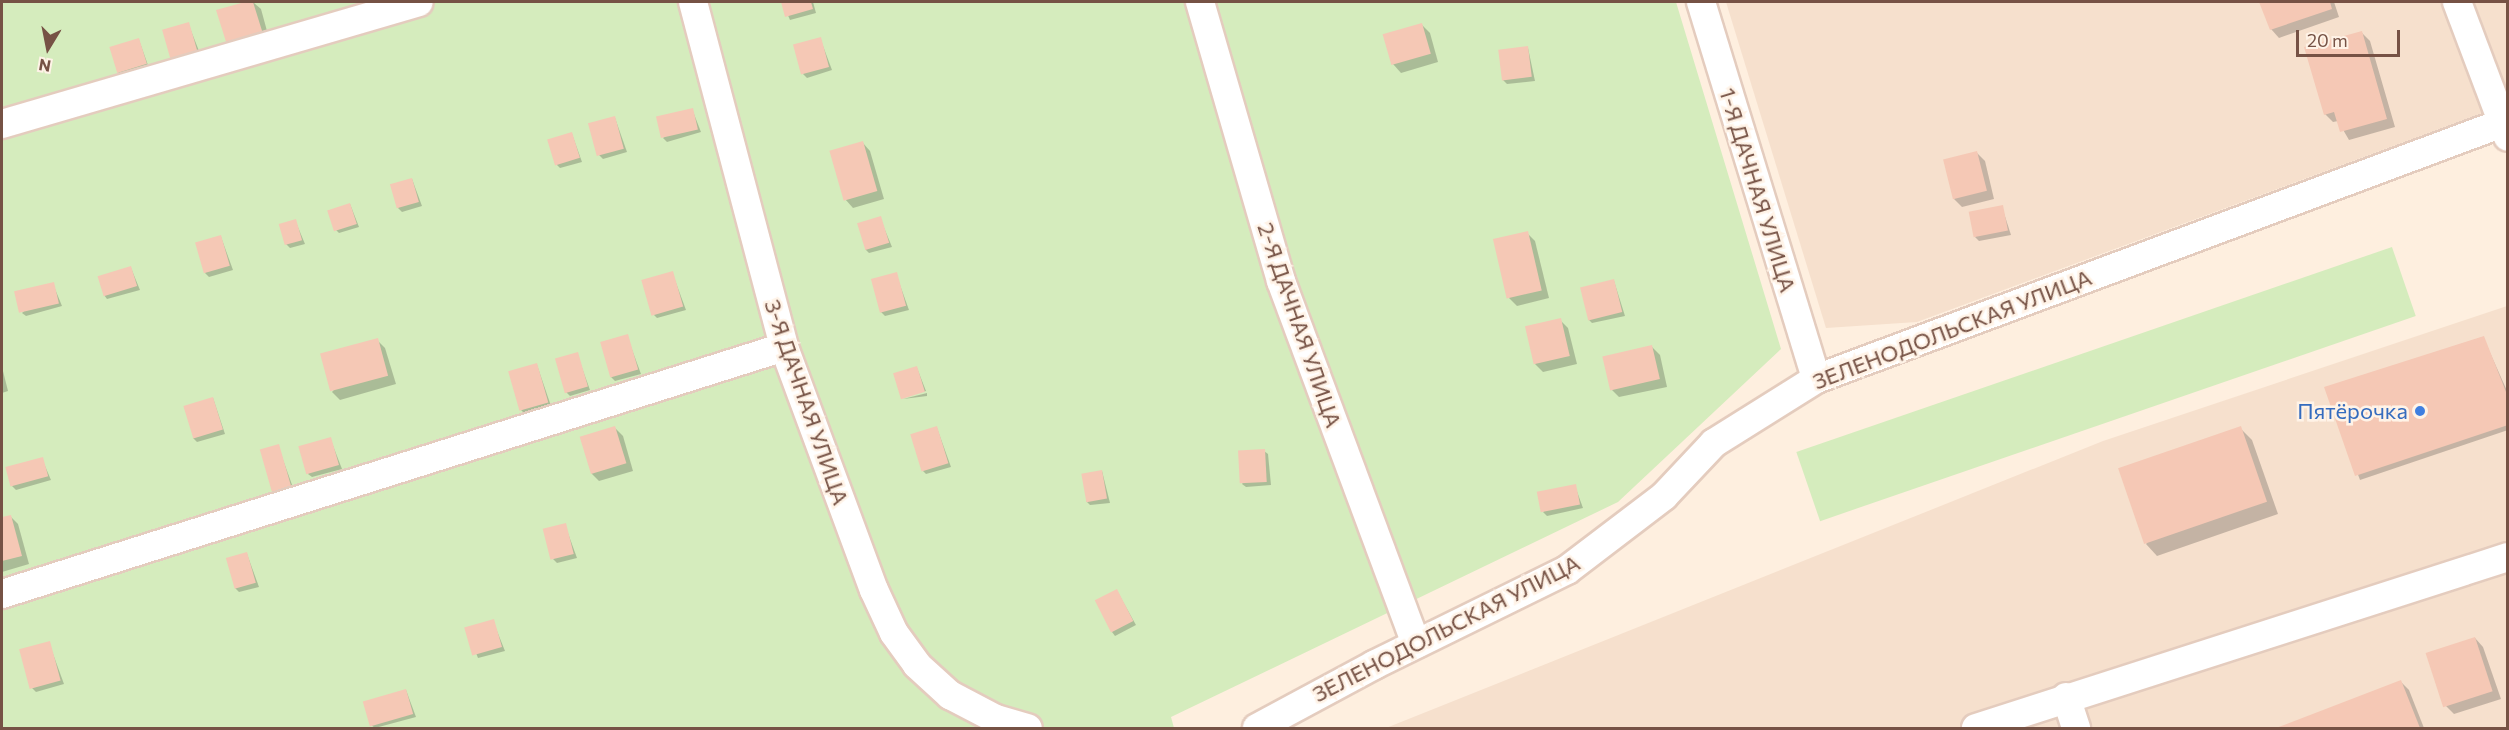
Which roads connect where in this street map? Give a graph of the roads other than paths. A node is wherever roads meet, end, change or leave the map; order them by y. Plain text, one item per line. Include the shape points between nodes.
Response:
1 (419, 2) edge
2 (693, 2) edge
3 (1200, 2) edge
4 (1701, 2) edge
5 (2457, 2) edge
6 (2, 124) edge
7 (2506, 127) edge
8 (784, 347) junction
9 (1816, 379) junction
10 (2508, 557) edge
11 (2, 594) edge
12 (1416, 644) junction
13 (2066, 697) junction
14 (1028, 729) edge
15 (1257, 729) edge
16 (1976, 729) edge
17 (2076, 729) edge

1 - 6 street
2 - 8 street, 3-Я ДАЧНАЯ УЛИЦА
3 - 12 street, 2-Я ДАЧНАЯ УЛИЦА via 1281,281
4 - 9 street, 1-Я ДАЧНАЯ УЛИЦА
5 - 7 street
7 - 9 street, ЗЕЛЕНОДОЛЬСКАЯ УЛИЦА
8 - 11 street
8 - 14 street, 3-Я ДАЧНАЯ УЛИЦА via 874,590 894,633 917,664 950,696 996,719
9 - 12 street, ЗЕЛЕНОДОЛЬСКАЯ УЛИЦА via 1714,443 1665,496 1567,570
10 - 13 street
12 - 15 street, ЗЕЛЕНОДОЛЬСКАЯ УЛИЦА
13 - 16 street
13 - 17 street

